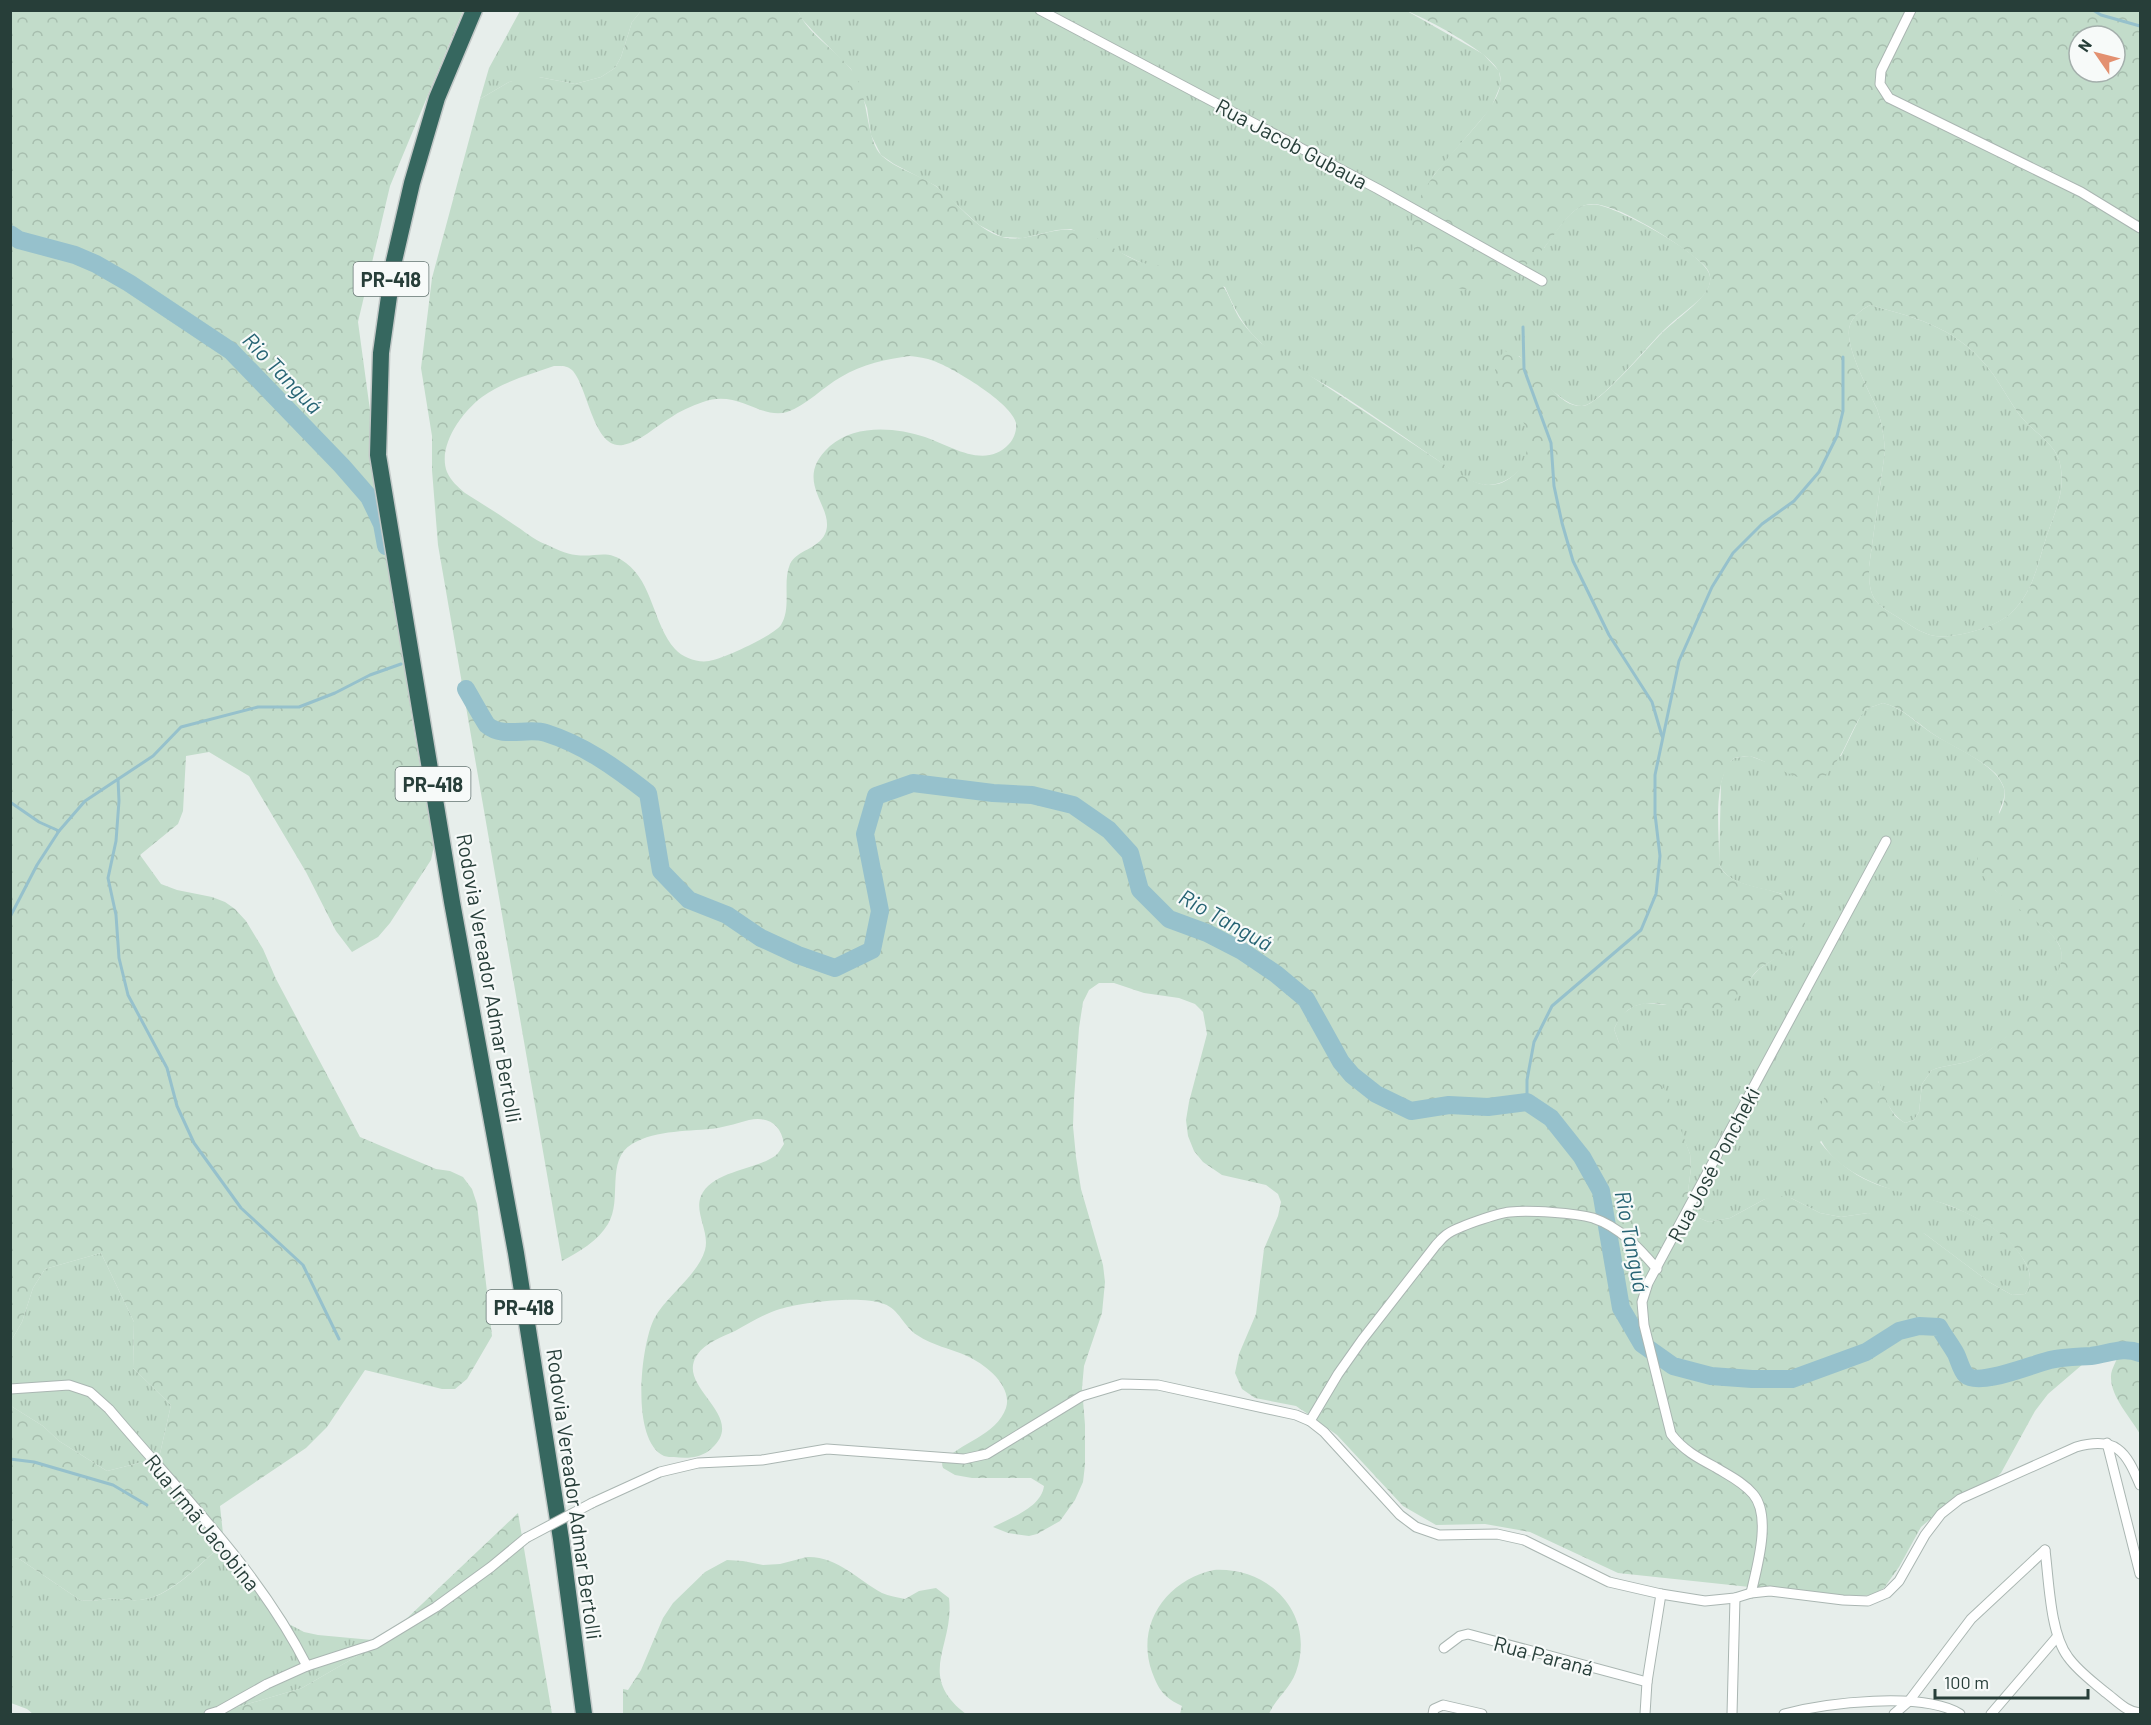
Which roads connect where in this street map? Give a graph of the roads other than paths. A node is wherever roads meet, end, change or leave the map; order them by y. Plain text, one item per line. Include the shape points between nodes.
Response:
1 (474, 10) edge
2 (1040, 10) edge
3 (1911, 10) edge
4 (2140, 228) edge
5 (1542, 281) dead end
6 (1886, 841) dead end
7 (1657, 1269) junction
8 (10, 1389) edge
9 (1310, 1421) junction
10 (2107, 1443) junction
11 (2140, 1485) edge
12 (2140, 1574) edge
13 (1751, 1593) junction
14 (1661, 1594) junction
15 (1735, 1598) junction
16 (2057, 1637) junction
17 (1444, 1648) dead end
18 (307, 1666) junction
19 (1647, 1682) junction
20 (1909, 1701) junction
21 (2140, 1713) edge
22 (209, 1714) edge
23 (584, 1714) edge
24 (1433, 1714) edge
25 (1482, 1714) edge
26 (1645, 1714) edge
27 (1732, 1714) edge
28 (1784, 1714) edge
29 (1894, 1714) edge
30 (1960, 1714) edge
31 (1991, 1714) edge

1 - 23 highway, Rodovia Vereador Admar Bertolli / PR-418 via 437,98 393,261 381,353 378,455 452,902 516,1253
2 - 5 street, Rua Jacob Gubaua via 1378,189
3 - 4 street via 1881,71 1880,84 1889,98 2081,192
6 - 7 street, Rua José Poncheki
7 - 9 street, Rua José Poncheki via 1634,1243 1592,1218 1509,1212 1458,1228 1436,1245 1362,1340
7 - 13 street via 1642,1302 1671,1434 1680,1446 1745,1485 1755,1496 1761,1512 1761,1547
8 - 18 street, Rua Irmã Jacobina via 69,1385 90,1392 109,1409 236,1556 294,1640
9 - 14 street via 1416,1527 1439,1535 1497,1534 1524,1540 1609,1582
9 - 18 street, bridge via 1158,1385 1122,1384 1082,1396 987,1454 964,1459 827,1449 762,1460 698,1463 660,1472 526,1538 436,1606 375,1644
10 - 11 street via 2120,1449 2130,1461
10 - 12 street
10 - 13 street via 2076,1447 1960,1499 1941,1514 1899,1581 1887,1593 1868,1601 1770,1591
13 - 15 street
14 - 15 street via 1705,1601
14 - 19 street
15 - 27 street
16 - 20 street via 2045,1550 1971,1619
16 - 21 street via 2082,1673 2129,1710
16 - 31 street
17 - 19 street, Rua Paraná via 1467,1634
18 - 22 street
19 - 26 street
20 - 28 street via 1828,1705
20 - 29 street
20 - 30 street via 1940,1705
24 - 25 street via 1434,1709 1443,1705

